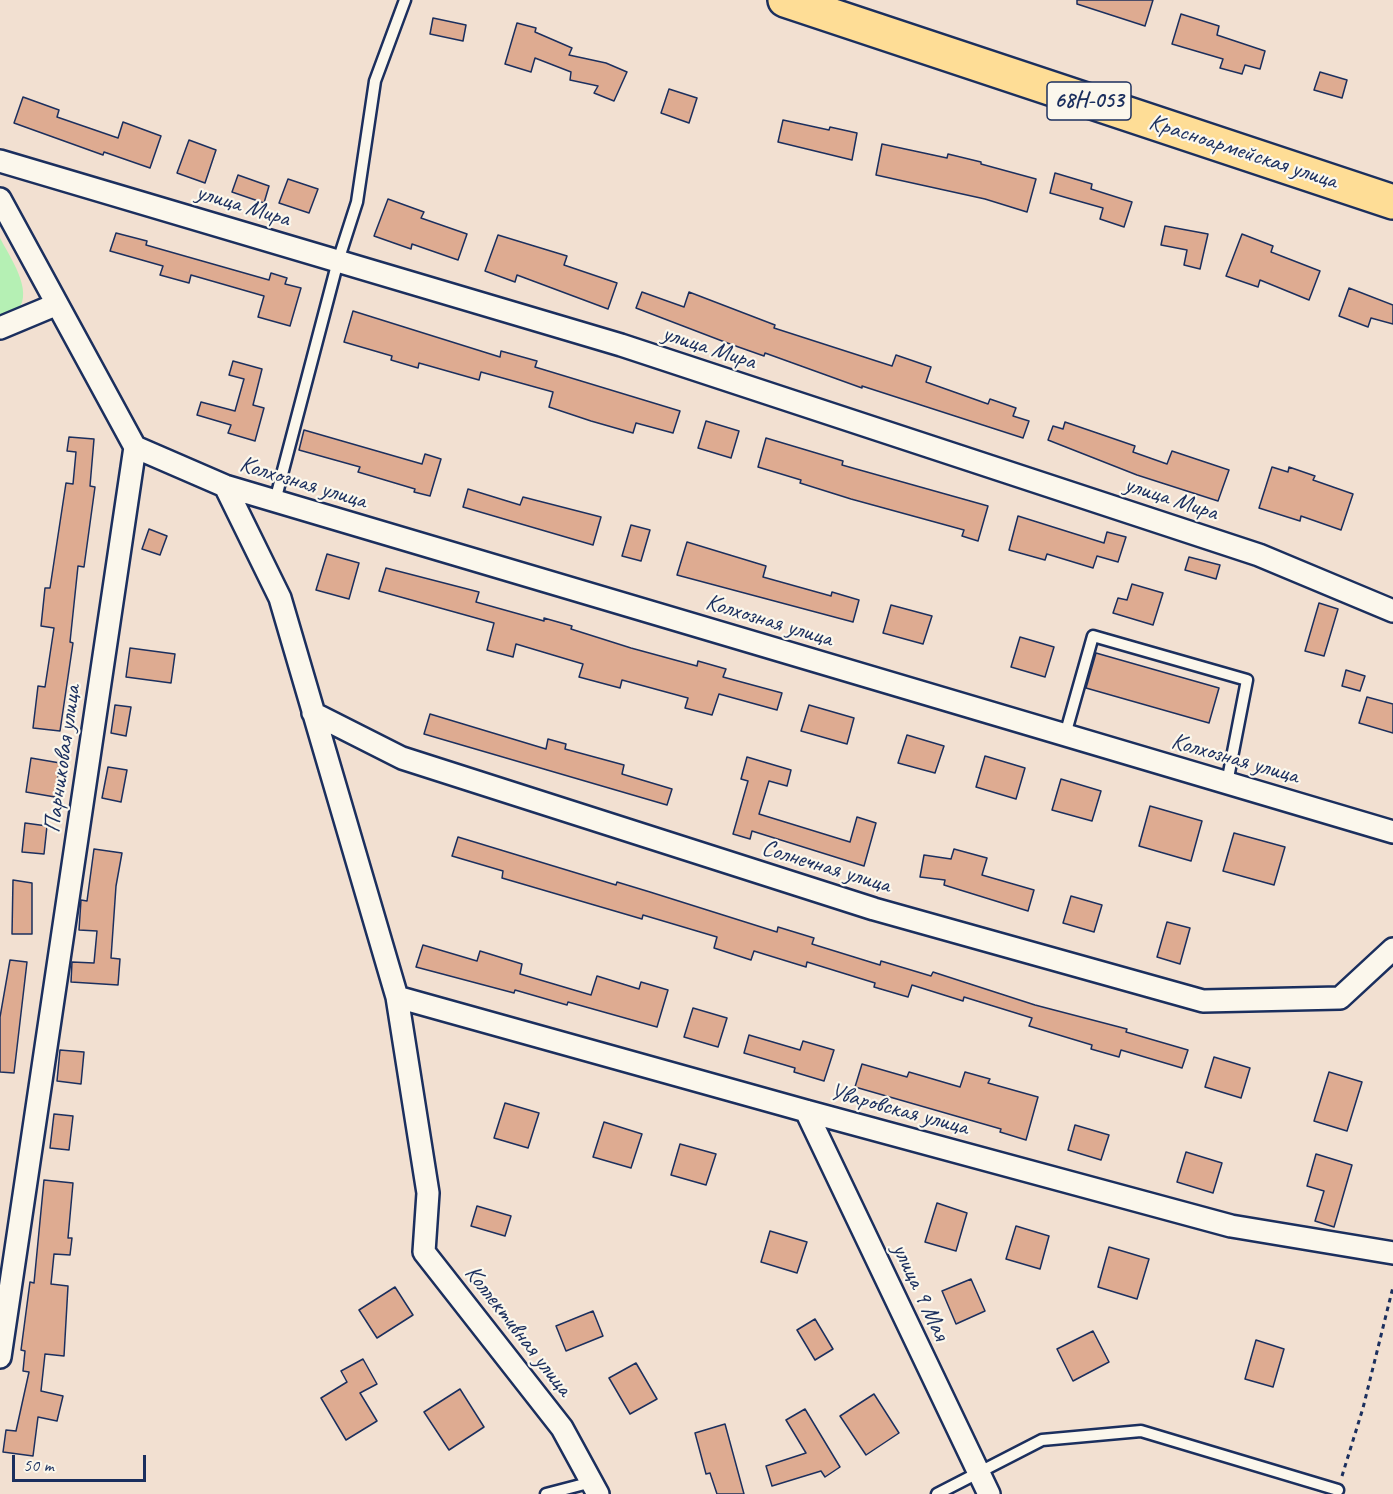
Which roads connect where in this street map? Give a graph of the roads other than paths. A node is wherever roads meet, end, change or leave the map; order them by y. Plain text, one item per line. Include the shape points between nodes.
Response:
1 (405, 0) edge
2 (785, 0) edge
3 (0, 161) edge
4 (0, 199) edge
5 (1393, 202) edge
6 (338, 261) junction
7 (55, 305) junction
8 (0, 328) edge
9 (135, 447) junction
10 (225, 486) junction
11 (275, 501) junction
12 (1393, 611) edge
13 (313, 712) junction
14 (1065, 735) junction
15 (1227, 783) junction
16 (1393, 832) edge
17 (1393, 949) edge
18 (397, 997) junction
19 (806, 1111) junction
20 (1393, 1253) edge
21 (0, 1357) edge
22 (979, 1474) junction
23 (595, 1488) edge
24 (1338, 1490) road end
25 (546, 1494) edge
26 (937, 1494) edge
27 (989, 1494) edge

1 - 6 lane via 375,81 357,202
2 - 5 main road, Красноармейская улица / 68Н-053
3 - 6 street, улица Мира
4 - 7 street
6 - 11 lane
6 - 12 street, улица Мира via 621,345 1259,555
7 - 8 street
7 - 9 street
9 - 10 street, Колхозная улица
9 - 21 street, Парниковая улица
10 - 11 street, Колхозная улица
10 - 13 street, Коллективная улица via 280,598
11 - 14 street, Колхозная улица
13 - 17 street, Солнечная улица via 402,758 874,909 1203,1001 1340,998
13 - 18 street, Коллективная улица
14 - 15 street, Колхозная улица
14 - 15 lane via 1093,636 1247,680
15 - 16 street, Колхозная улица
18 - 19 street, Уваровская улица
18 - 23 street, Коллективная улица via 428,1193 424,1252 562,1428
19 - 20 street, Уваровская улица via 1231,1226
19 - 22 street, улица 9 Мая
22 - 24 lane via 1042,1440 1141,1431
22 - 26 lane
22 - 27 street, улица 9 Мая
23 - 25 lane

